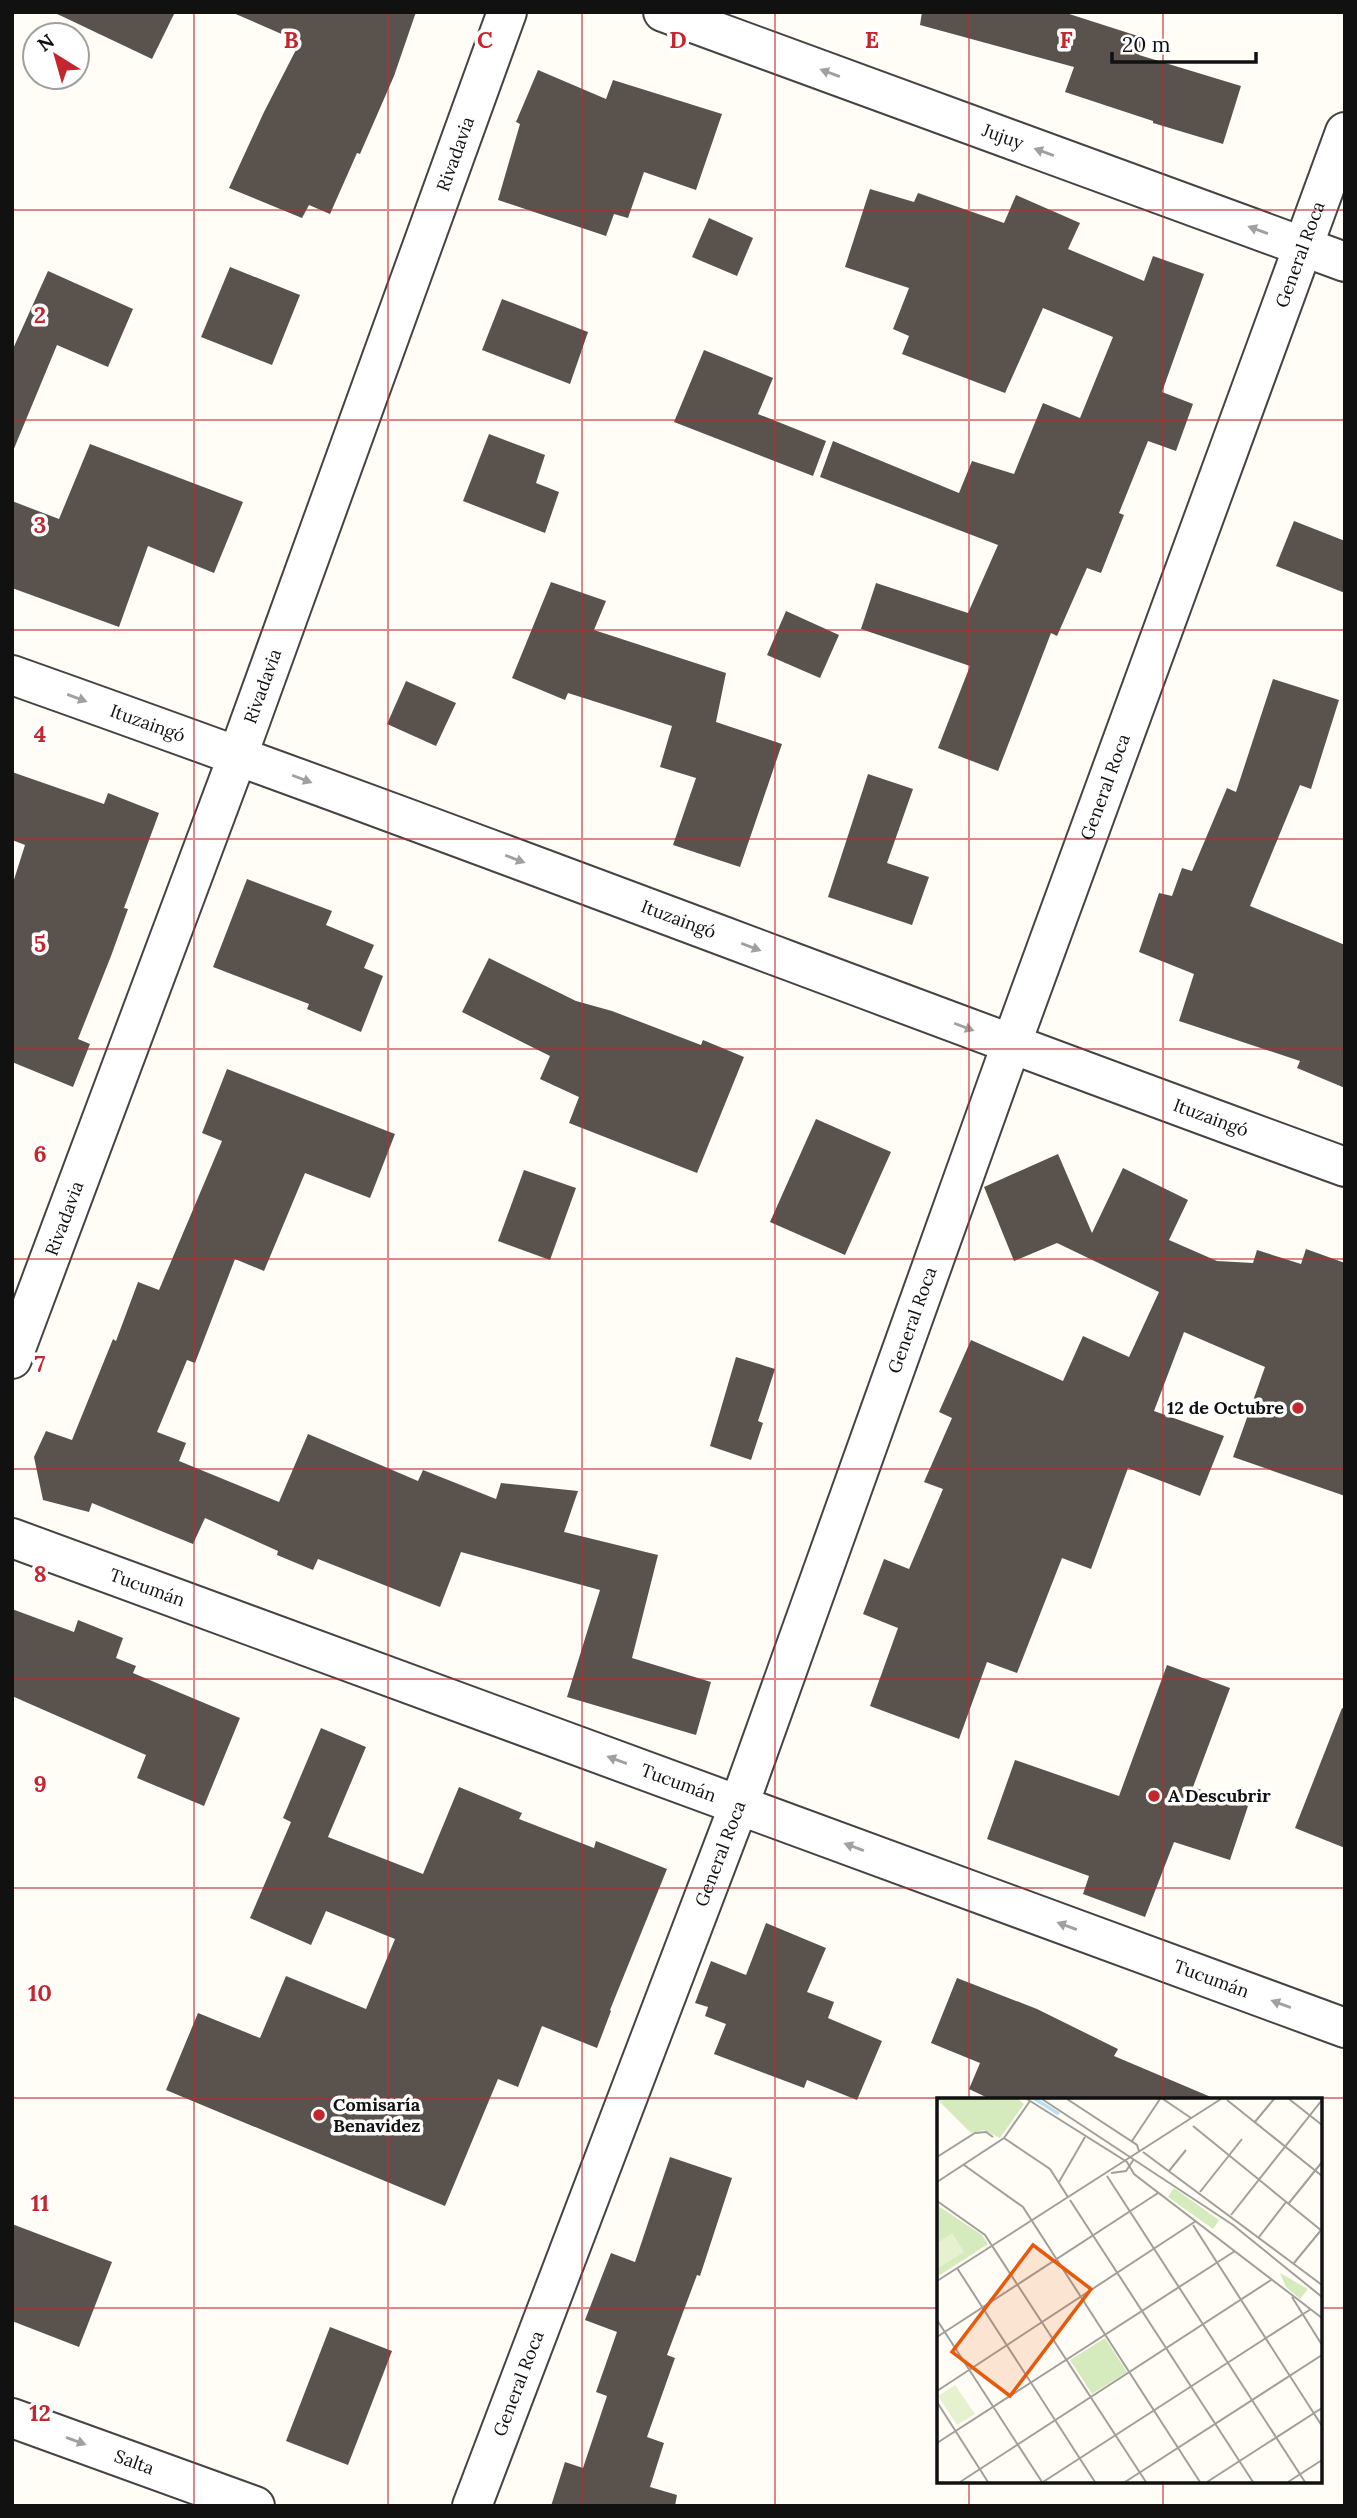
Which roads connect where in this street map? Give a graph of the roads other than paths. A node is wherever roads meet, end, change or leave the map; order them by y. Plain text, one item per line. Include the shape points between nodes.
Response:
1 (507, 12) edge
2 (663, 12) edge
3 (1345, 132) edge
4 (1302, 246) junction
5 (1345, 262) edge
6 (12, 675) edge
7 (238, 755) junction
8 (1011, 1045) junction
9 (1345, 1167) edge
10 (12, 1359) edge
11 (12, 1538) edge
12 (739, 1805) junction
13 (1345, 2028) edge
14 (12, 2418) edge
15 (255, 2506) edge
16 (472, 2506) edge

1 - 7 street, Rivadavia
4 -> 2 street, Jujuy
3 - 4 street, General Roca
4 - 5 street, Jujuy
4 - 8 street, General Roca
6 -> 7 street, Ituzaingó
7 -> 8 street, Ituzaingó
7 - 10 street, Rivadavia
8 - 9 street, Ituzaingó
8 - 12 street, General Roca
12 -> 11 street, Tucumán
13 -> 12 street, Tucumán
12 - 16 street, General Roca
14 -> 15 street, Salta

